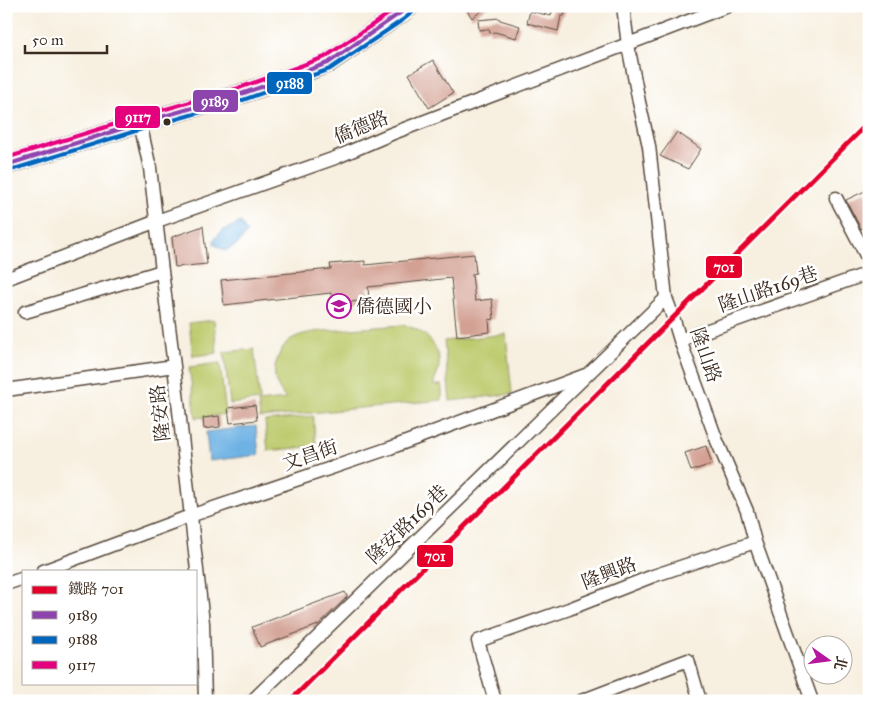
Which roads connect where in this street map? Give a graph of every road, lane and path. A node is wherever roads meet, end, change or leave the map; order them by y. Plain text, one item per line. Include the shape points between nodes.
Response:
1 (410, 6) edge
2 (622, 6) edge
3 (728, 6) edge
4 (628, 45) junction
5 (140, 123) junction
6 (6, 165) edge
7 (836, 198) dead end
8 (157, 221) junction
9 (869, 261) edge
10 (162, 271) junction
11 (869, 273) edge
12 (6, 279) edge
13 (666, 298) junction
14 (25, 312) dead end
15 (680, 340) junction
16 (174, 366) junction
17 (588, 374) junction
18 (6, 390) edge
19 (190, 516) junction
20 (755, 542) junction
21 (46, 570) edge
22 (197, 570) edge
23 (22, 579) edge
24 (198, 582) edge
25 (6, 584) edge
26 (204, 701) edge
27 (252, 701) edge
28 (495, 701) edge
29 (581, 701) edge
30 (700, 701) edge
31 (812, 701) edge

1 - 5 street via 320,66 241,94
2 - 4 street, 隆山路
3 - 4 street, 僑德路
4 - 8 street, 僑德路 via 336,158
4 - 13 street, 隆山路 via 649,146
5 - 6 street
5 - 8 street, 隆安路
7 - 9 street
8 - 10 street, 隆安路
8 - 12 street, 僑德路
10 - 14 street
10 - 16 street, 隆安路
11 - 15 street, 隆山路169巷
13 - 15 street, 隆山路
13 - 17 street, 隆安路169巷
15 - 20 street, 隆山路 via 747,511
16 - 18 street
16 - 19 street, 隆安路
17 - 19 street, 文昌街 via 390,448
17 - 27 street, 隆安路169巷
19 - 21 street, 文昌街
19 - 22 street, 隆安路
20 - 28 street, 隆興路 via 478,641
20 - 31 street, 隆山路
23 - 25 street
24 - 26 street, 隆安路 via 203,623
29 - 30 street via 688,660

